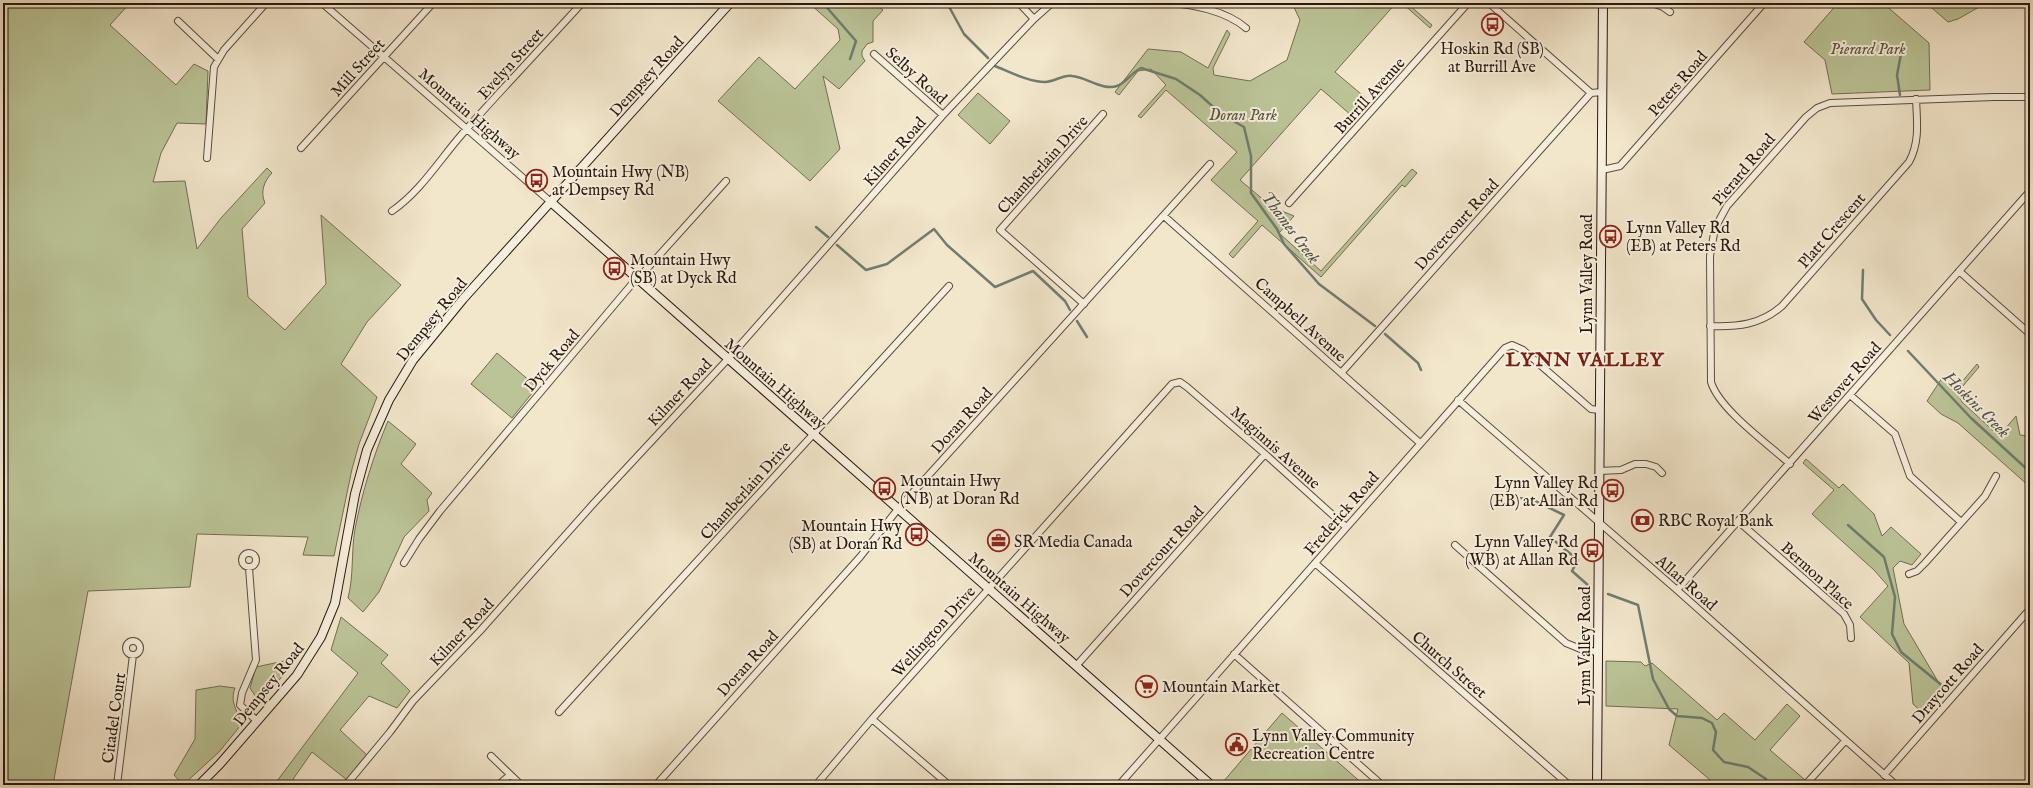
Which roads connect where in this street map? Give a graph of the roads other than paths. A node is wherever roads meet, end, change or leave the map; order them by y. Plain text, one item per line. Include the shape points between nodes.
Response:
1 (266, 3) edge
2 (322, 3) edge
3 (433, 3) edge
4 (582, 3) edge
5 (730, 3) edge
6 (1019, 3) edge
7 (1052, 3) edge
8 (1167, 3) edge
9 (1468, 3) edge
10 (1489, 3) edge
11 (1603, 3) edge
12 (1652, 3) edge
13 (1764, 3) edge
14 (1670, 12) dead end
15 (1034, 18) junction
16 (178, 21) dead end
17 (1246, 28) dead end
18 (874, 54) dead end
19 (384, 57) junction
20 (218, 59) junction
21 (1602, 92) junction
22 (1591, 93) junction
23 (2030, 97) edge
24 (1916, 99) junction
25 (1103, 114) dead end
26 (943, 115) junction
27 (466, 129) junction
28 (301, 148) dead end
29 (207, 158) dead end
30 (1210, 164) dead end
31 (1602, 170) junction
32 (726, 181) dead end
33 (2030, 191) edge
34 (552, 203) junction
35 (1290, 203) dead end
36 (392, 211) dead end
37 (1164, 216) junction
38 (1959, 271) junction
39 (637, 278) junction
40 (949, 286) dead end
41 (1084, 304) junction
42 (1710, 326) junction
43 (2030, 334) edge
44 (727, 360) junction
45 (1342, 372) junction
46 (1187, 387) joint
47 (1850, 395) junction
48 (1458, 400) junction
49 (1599, 410) junction
50 (814, 434) junction
51 (1420, 443) junction
52 (1265, 454) junction
53 (1790, 464) junction
54 (1599, 471) junction
55 (1662, 473) dead end
56 (1996, 476) dead end
57 (898, 509) junction
58 (1738, 521) junction
59 (1961, 522) junction
60 (1599, 523) junction
61 (1346, 528) junction
62 (1455, 545) dead end
63 (404, 563) dead end
64 (1315, 563) junction
65 (249, 568) dead end
66 (1909, 574) dead end
67 (989, 588) junction
68 (1677, 590) junction
69 (2030, 609) edge
70 (1851, 638) dead end
71 (1598, 652) junction
72 (1234, 654) junction
73 (133, 655) dead end
74 (1076, 666) junction
75 (559, 712) dead end
76 (872, 719) junction
77 (257, 721) junction
78 (1159, 740) junction
79 (1846, 741) junction
80 (491, 756) dead end
81 (510, 775) junction
82 (1884, 775) junction
83 (1807, 783) dead end
84 (117, 785) edge
85 (199, 785) edge
86 (346, 785) edge
87 (498, 785) edge
88 (521, 785) edge
89 (656, 785) edge
90 (816, 785) edge
91 (949, 785) edge
92 (1119, 785) edge
93 (1211, 785) edge
94 (1382, 785) edge
95 (1568, 785) edge
96 (1597, 785) edge
97 (1896, 785) edge

1 - 20 street
2 - 19 street, Mountain Highway
3 - 19 street, Mill Street
4 - 27 street, Evelyn Street
5 - 34 street, Dempsey Road
6 - 15 street
7 - 15 street, Kilmer Road
8 - 17 street via 1198,7 1236,19
9 - 35 street, Burrill Avenue
10 - 22 street
11 - 21 street, Lynn Valley Road
12 - 14 street
13 - 31 street, Peters Road via 1620,166
15 - 26 street, Kilmer Road
16 - 20 street
18 - 26 street, Selby Road
19 - 27 street, Mountain Highway
19 - 28 street, Mill Street
20 - 29 street via 212,76
21 - 22 street
21 - 31 street, Lynn Valley Road
22 - 45 street, Dovercourt Road
23 - 24 street, Pierard Road
24 - 42 street, Platt Crescent via 1917,141 1909,162 1782,306 1766,318 1751,324
24 - 42 street, Pierard Road via 1830,103 1817,108 1796,127 1720,216 1710,256
25 - 41 street, Chamberlain Drive via 1000,230
26 - 44 street, Kilmer Road
27 - 34 street, Mountain Highway
27 - 36 street, Evelyn Street via 420,185
30 - 37 street, Doran Road
31 - 49 street, Lynn Valley Road
32 - 39 street, Dyck Road
33 - 38 street, Westover Road
34 - 39 street, Mountain Highway
34 - 77 street, Dempsey Road via 412,360 392,394 372,435 361,469 335,603 328,621 306,662
37 - 41 street, Doran Road
37 - 45 street, Campbell Avenue
38 - 43 street
38 - 47 street, Westover Road
39 - 44 street, Mountain Highway
39 - 63 street, Dyck Road via 440,511
40 - 50 street, Chamberlain Drive
41 - 57 street, Doran Road
42 - 53 street, Pierard Road via 1711,382 1717,397
44 - 50 street, Mountain Highway
44 - 86 street, Kilmer Road via 594,503 480,632 413,701
45 - 51 street, Campbell Avenue
46 - 52 street, Maginnis Avenue
46 - 67 street, Wellington Drive via 1180,382 1166,389
47 - 53 street, Westover Road
47 - 59 street via 1895,434 1910,476
48 - 49 street, Frederick Road via 1504,348 1512,345 1523,350 1590,408
48 - 51 street, Frederick Road
48 - 60 street, Allan Road
49 - 54 street, Lynn Valley Road
50 - 57 street, Mountain Highway
50 - 75 street, Chamberlain Drive
51 - 61 street, Frederick Road
52 - 61 street, Maginnis Avenue
52 - 74 street, Dovercourt Road
53 - 58 street, Westover Road
54 - 55 street via 1622,470 1635,464 1646,464 1656,467
54 - 60 street, Lynn Valley Road
56 - 59 street via 1985,496
57 - 67 street, Mountain Highway
57 - 89 street, Doran Road via 860,557
58 - 68 street, Westover Road
58 - 70 street, Bermon Place via 1844,614 1850,625
59 - 66 street via 1926,563
60 - 68 street, Allan Road
60 - 71 street, Lynn Valley Road
61 - 64 street, Frederick Road
62 - 71 street via 1566,643 1583,650
64 - 72 street, Frederick Road
64 - 95 street, Church Street
65 - 77 street via 256,660 242,693 240,705
67 - 74 street, Mountain Highway
67 - 76 street, Wellington Drive
68 - 79 street, Allan Road
69 - 82 street, Draycott Road
71 - 96 street, Lynn Valley Road
72 - 78 street, Frederick Road
72 - 94 street
73 - 84 street, Citadel Court
74 - 78 street, Mountain Highway
76 - 90 street, Wellington Drive
76 - 91 street
77 - 85 street, Dempsey Road
78 - 92 street, Frederick Road
78 - 93 street, Mountain Highway
79 - 82 street, Allan Road
79 - 83 street
80 - 81 street
81 - 87 street
81 - 88 street
82 - 97 street, Allan Road

